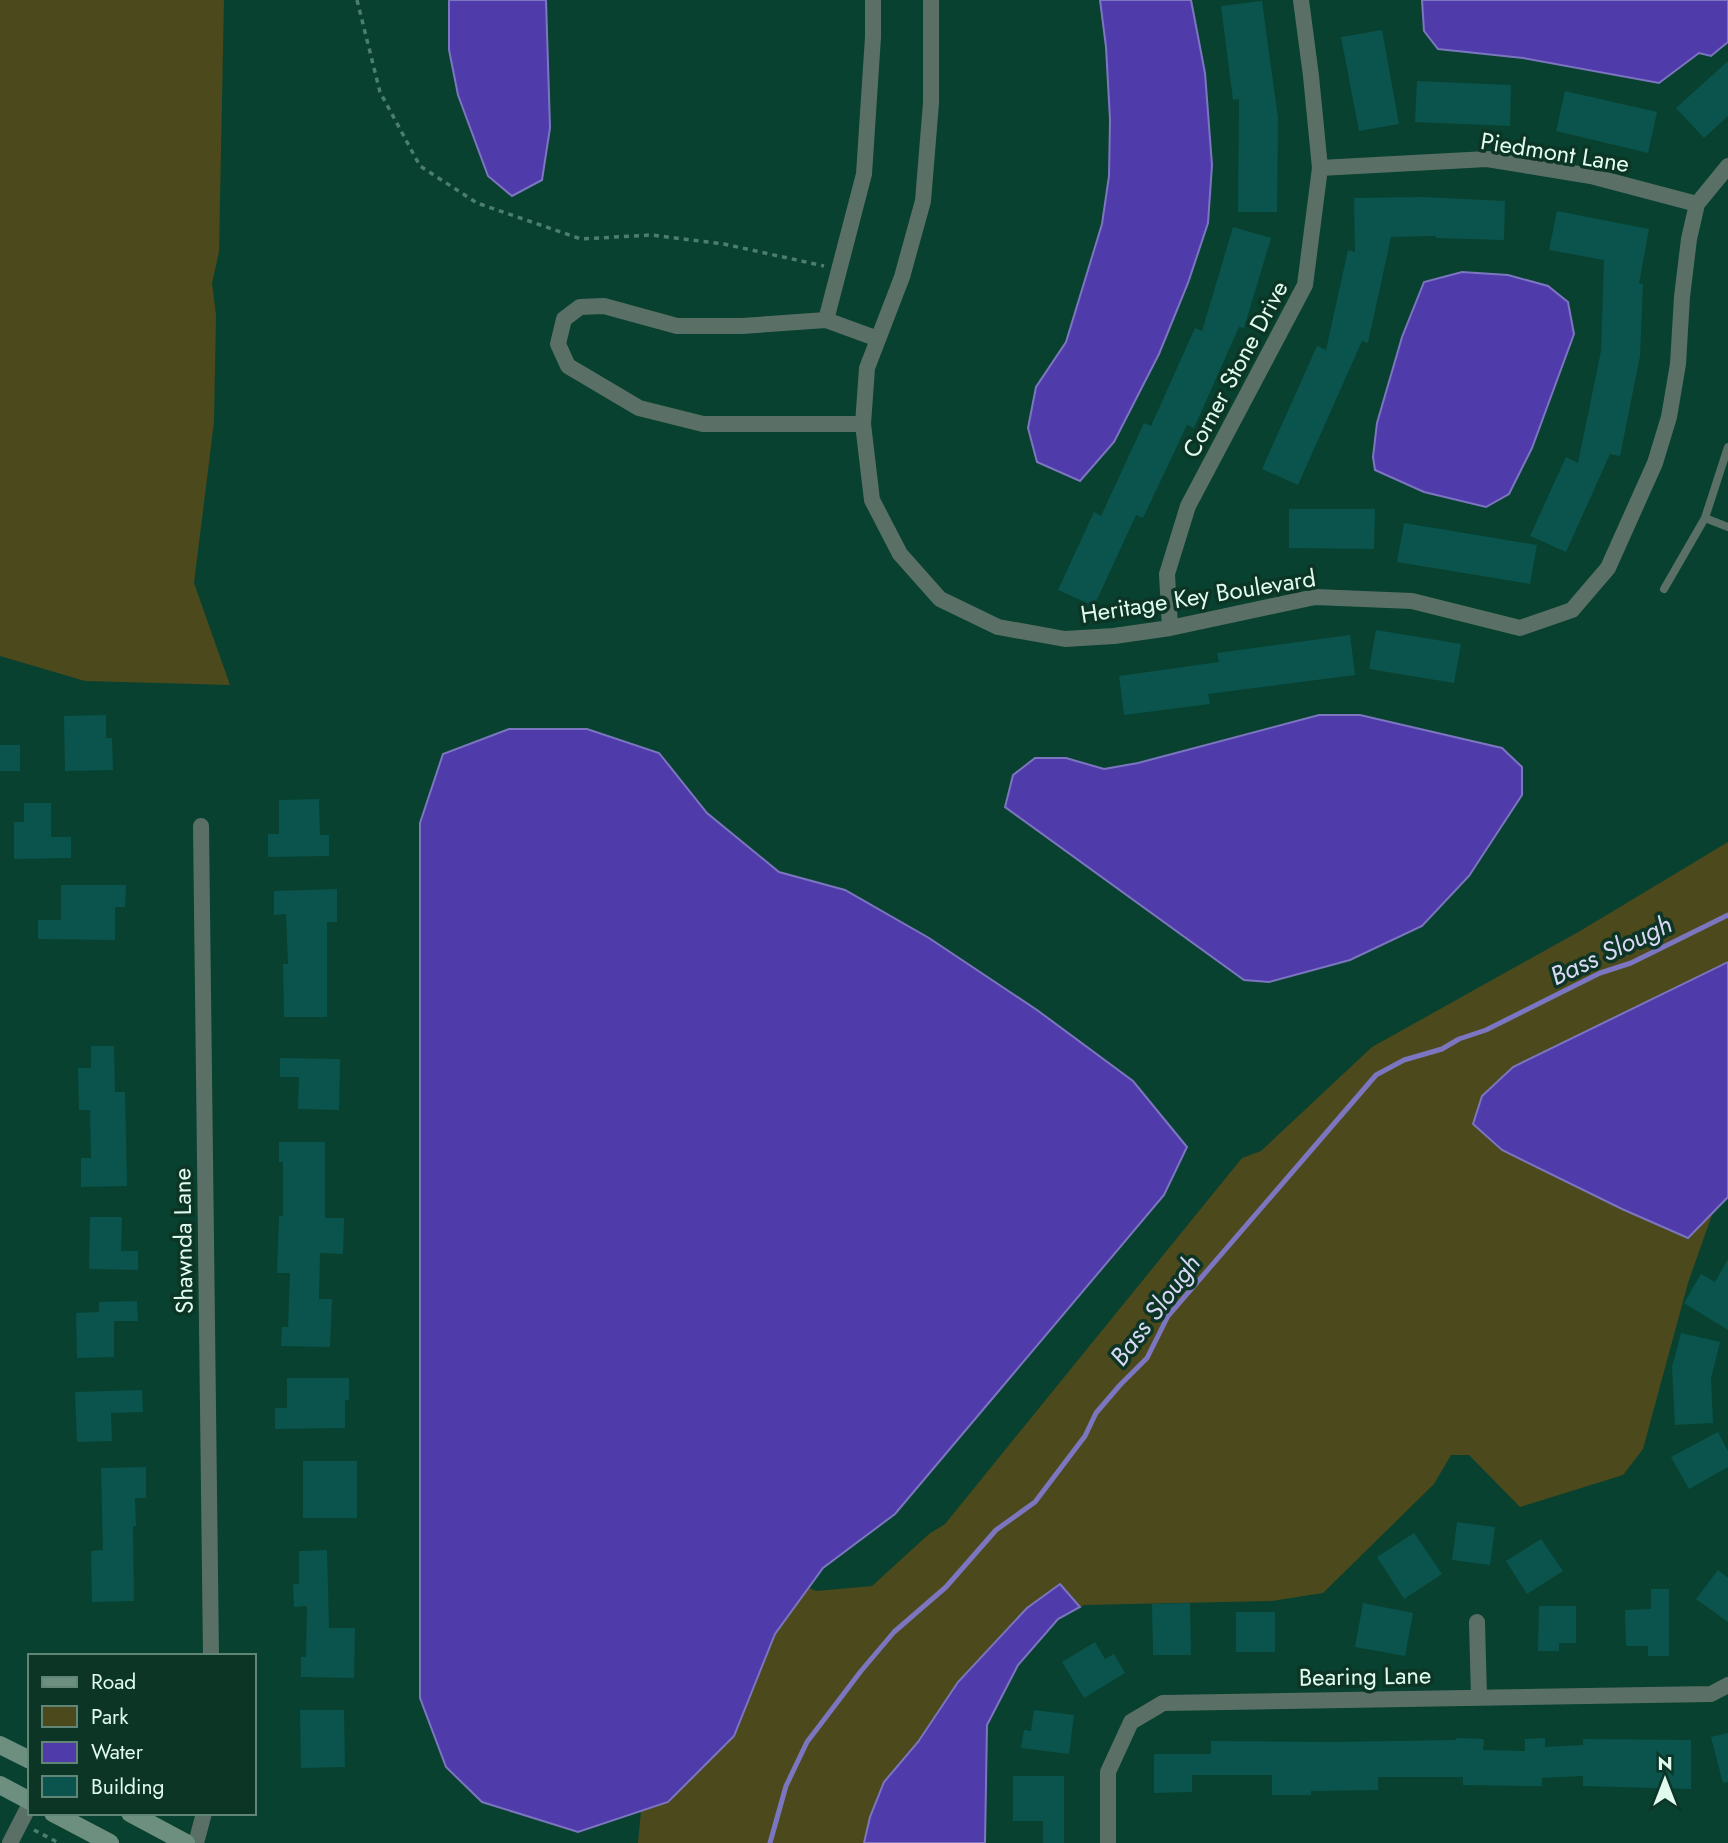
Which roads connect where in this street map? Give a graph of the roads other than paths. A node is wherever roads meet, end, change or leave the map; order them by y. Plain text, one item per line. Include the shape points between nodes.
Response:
1 (873, 0) edge
2 (930, 0) edge
3 (1301, 0) edge
4 (1728, 166) edge
5 (1320, 168) junction
6 (1697, 204) junction
7 (826, 320) junction
8 (878, 339) junction
9 (863, 424) junction
10 (1728, 447) edge
11 (1705, 518) junction
12 (1728, 527) edge
13 (1664, 589) dead end
14 (1170, 628) junction
15 (201, 826) dead end
16 (1478, 1622) dead end
17 (211, 1654) edge
18 (1728, 1685) edge
19 (1479, 1697) junction
20 (0, 1745) edge
21 (28, 1759) edge
22 (0, 1785) edge
23 (28, 1802) edge
24 (28, 1807) edge
25 (57, 1815) edge
26 (134, 1815) edge
27 (203, 1815) edge
28 (10, 1843) edge
29 (110, 1843) edge
30 (186, 1843) edge
31 (196, 1843) edge
32 (1108, 1843) edge

1 - 7 street via 864,174
2 - 8 street, Heritage Key Boulevard via 931,103 922,201 902,277
3 - 5 street, Corner Stone Drive
4 - 6 street, Heritage Key Boulevard
5 - 6 street, Piedmont Lane via 1487,159 1591,176
5 - 14 street, Corner Stone Drive via 1305,285 1188,506 1167,575
6 - 14 street, Heritage Key Boulevard via 1682,297 1678,364 1655,463 1608,568 1572,610 1520,628 1412,601 1315,597
7 - 8 street
7 - 9 street via 677,326 604,306 580,307 564,319 558,344 568,366 639,408 703,424
8 - 9 street, Heritage Key Boulevard via 867,368
9 - 14 street, Heritage Key Boulevard via 873,500 901,554 940,599 998,627 1065,639
10 - 11 lane
11 - 12 lane
11 - 13 lane
15 - 17 street, Shawnda Lane
16 - 19 street
18 - 19 street, Bearing Lane via 1711,1694
19 - 32 street, Bearing Lane via 1163,1703 1131,1722 1108,1772
20 - 21 main road
22 - 23 main road
24 - 28 street
25 - 29 main road
26 - 30 main road
27 - 31 street

